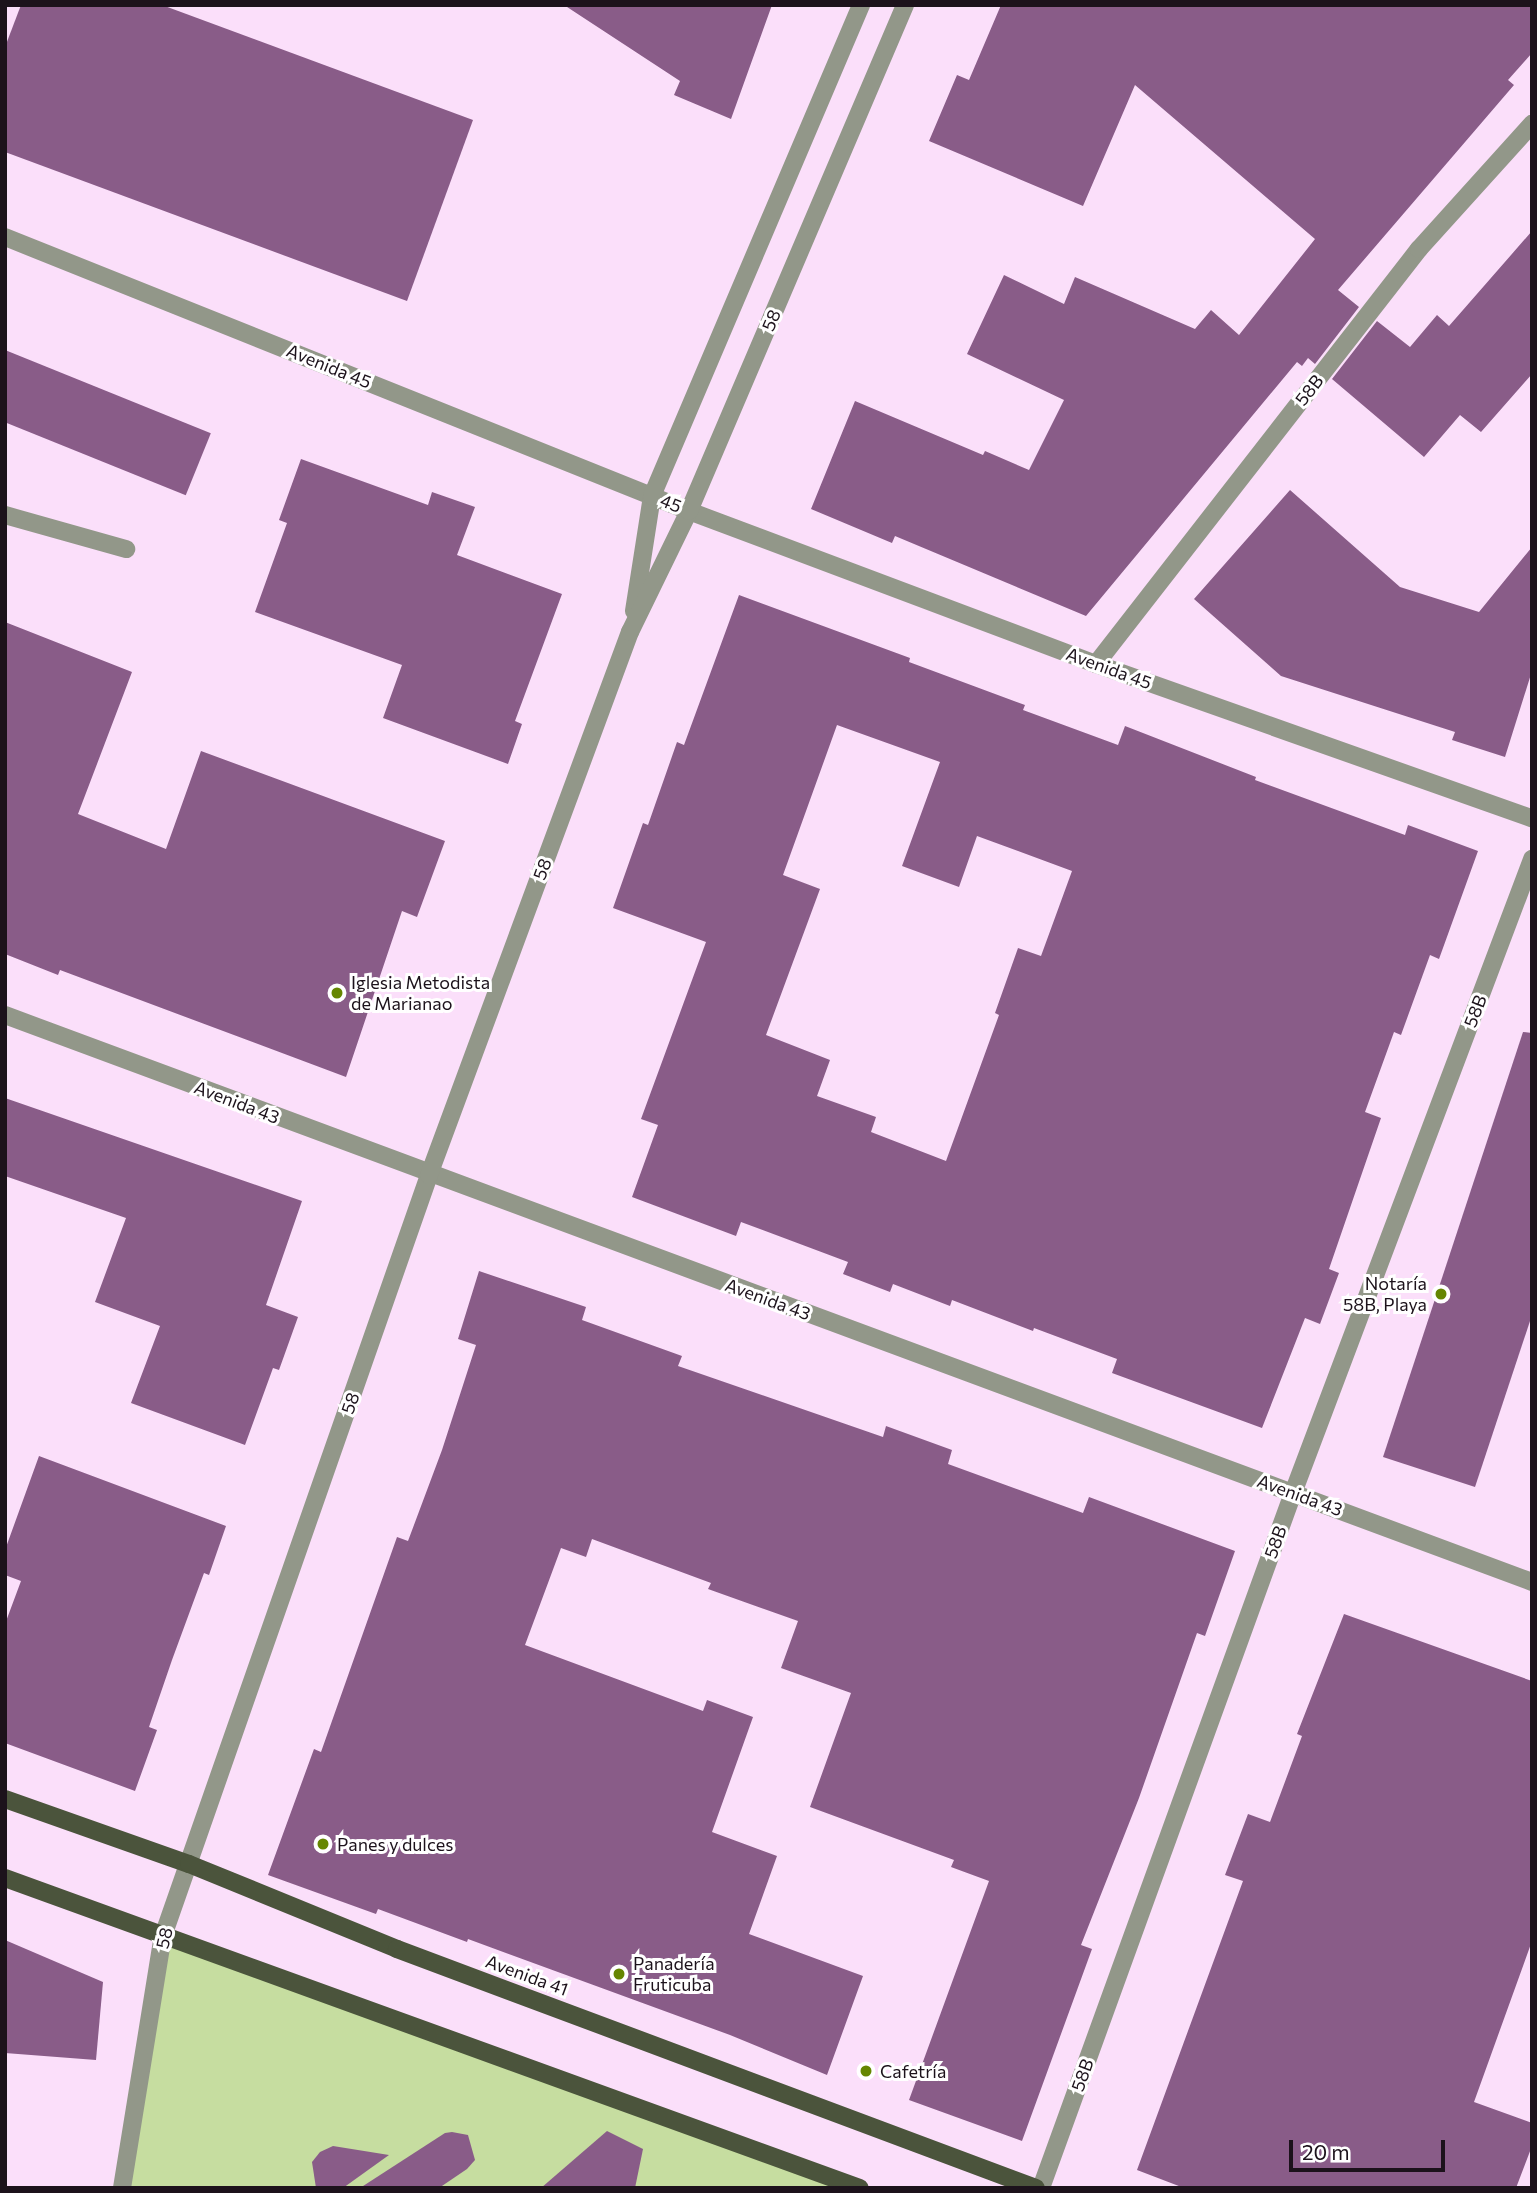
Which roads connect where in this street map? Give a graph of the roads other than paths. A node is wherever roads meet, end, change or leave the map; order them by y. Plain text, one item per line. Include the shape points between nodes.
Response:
1 (861, 5) edge
2 (905, 5) edge
3 (1532, 124) edge
4 (5, 237) edge
5 (652, 496) junction
6 (689, 510) junction
7 (5, 515) edge
8 (126, 550) dead end
9 (631, 632) junction
10 (1096, 664) junction
11 (1532, 818) edge
12 (1532, 859) edge
13 (5, 1015) edge
14 (429, 1175) junction
15 (1293, 1493) junction
16 (1532, 1582) edge
17 (5, 1799) edge
18 (188, 1864) junction
19 (5, 1878) edge
20 (163, 1936) junction
21 (122, 2188) edge
22 (860, 2188) edge
23 (1036, 2188) edge
24 (1041, 2188) edge

1 - 5 street, 58
2 - 6 street, 58
3 - 10 street, 58B via 1419,249
4 - 5 street, Avenida 45
5 - 6 street, 45
5 - 9 street, 58
6 - 9 street, 58
6 - 10 street, Avenida 45
7 - 8 street
9 - 14 street, 58
10 - 11 street, Avenida 45
12 - 15 street, 58B
13 - 14 street, Avenida 43
14 - 15 street, Avenida 43
14 - 18 street, 58
15 - 16 street, Avenida 43
15 - 24 street, 58B
17 - 18 main road, Avenida 41
18 - 20 street, 58
18 - 23 main road, Avenida 41 via 397,1949
19 - 20 main road
20 - 21 street, 58
20 - 22 main road

